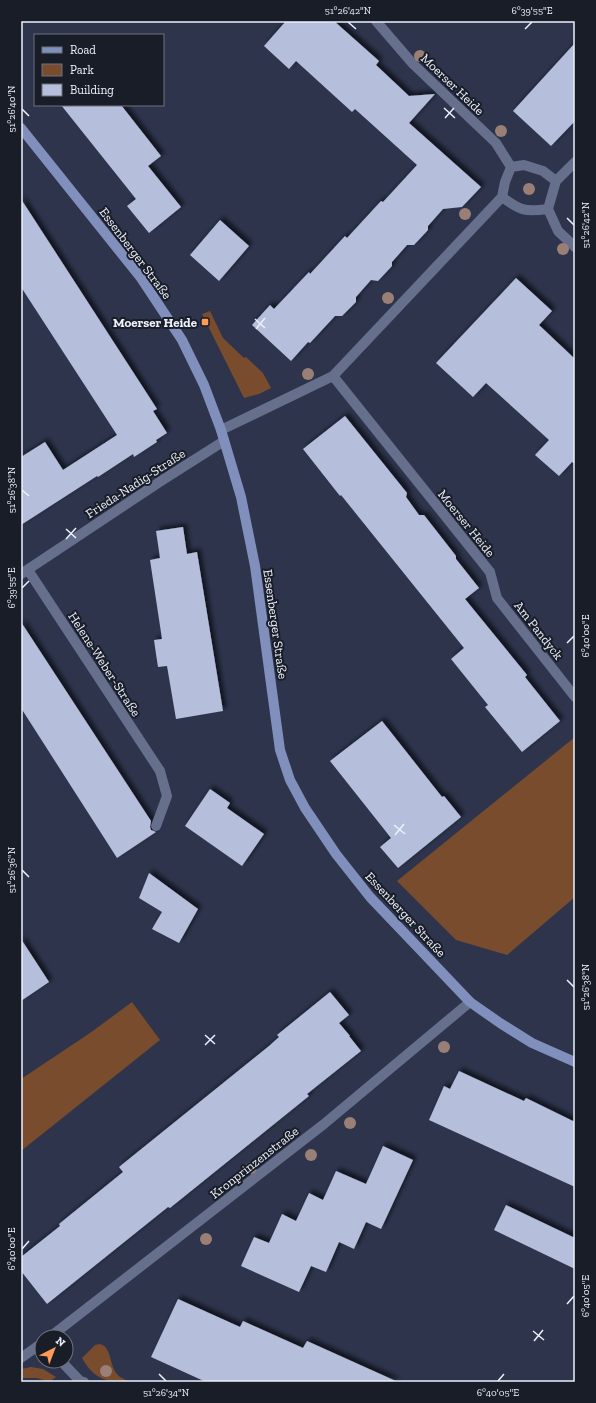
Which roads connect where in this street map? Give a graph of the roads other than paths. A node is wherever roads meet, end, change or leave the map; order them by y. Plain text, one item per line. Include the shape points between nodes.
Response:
1 (376, 21) edge
2 (21, 128) edge
3 (575, 162) edge
4 (511, 167) junction
5 (556, 181) junction
6 (502, 197) junction
7 (548, 209) junction
8 (575, 247) edge
9 (333, 376) junction
10 (221, 430) junction
11 (224, 441) junction
12 (24, 572) edge
13 (497, 598) joint
14 (575, 698) edge
15 (156, 826) dead end
16 (470, 1002) junction
17 (575, 1062) edge
18 (60, 1329) edge
19 (34, 1349) edge
20 (21, 1358) edge
21 (69, 1369) edge
22 (81, 1382) edge

1 - 4 street, Moerser Heide via 413,64 496,143
2 - 10 street, Essenberger Straße via 141,278 167,316 204,385
3 - 5 street
4 - 5 street via 524,165 543,171
4 - 6 street
5 - 7 street
6 - 7 street via 514,206 530,211
6 - 9 street
7 - 8 street via 558,231
9 - 10 street
9 - 13 street, Moerser Heide via 490,572
10 - 11 street, Essenberger Straße
11 - 12 street, Frieda-Nadig-Straße
11 - 16 street, Essenberger Straße via 241,496 253,558 280,750 290,780 305,808 336,854 370,897
12 - 15 street, Helene-Weber-Straße via 160,771 167,796
13 - 14 street, Am Pandyck
16 - 17 street, Essenberger Straße via 532,1043
16 - 18 street, Kronprinzenstraße via 324,1124
19 - 20 street
21 - 22 street

